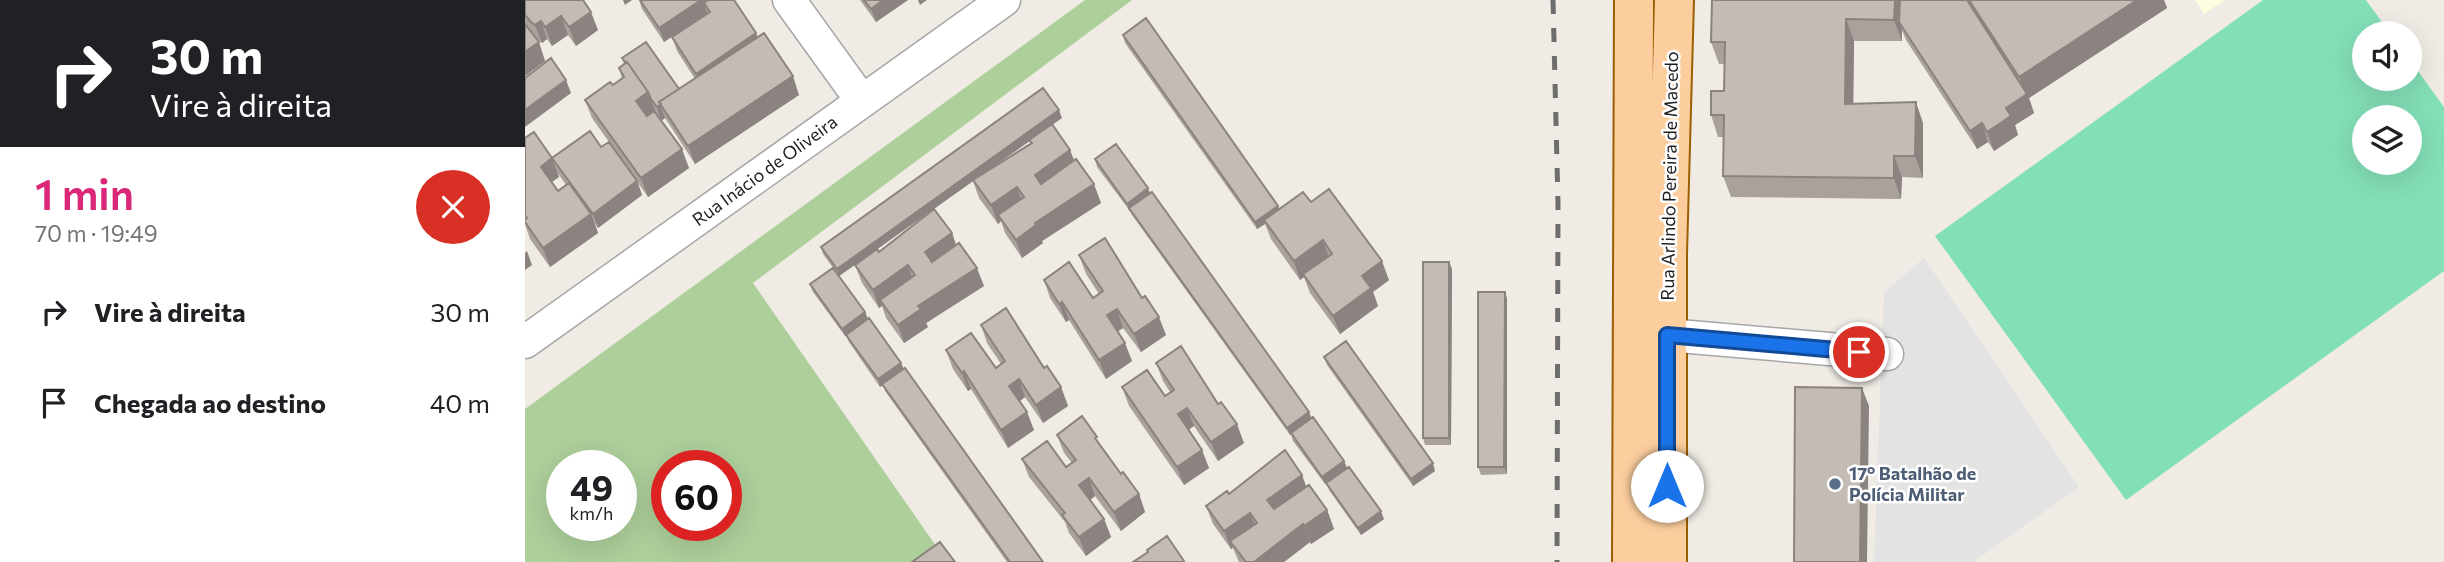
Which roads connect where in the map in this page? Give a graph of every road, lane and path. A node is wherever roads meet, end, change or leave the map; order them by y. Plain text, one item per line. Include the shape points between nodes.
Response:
1 (789, 0) edge
2 (1005, 0) edge
3 (1634, 0) edge
4 (1674, 0) edge
5 (862, 102) junction
6 (1650, 334) junction
7 (525, 342) edge
8 (1887, 354) dead end
9 (1632, 562) edge
10 (1667, 562) edge

1 - 5 street
2 - 5 street, Rua Inácio de Oliveira
3 - 6 main road, Rua Arlindo Pereira de Macedo
4 - 6 main road, Rua Arlindo Pereira de Macedo
5 - 7 street, Rua Inácio de Oliveira
6 - 8 street
6 - 9 main road, Rua Arlindo Pereira de Macedo
6 - 10 main road, Rua Arlindo Pereira de Macedo

